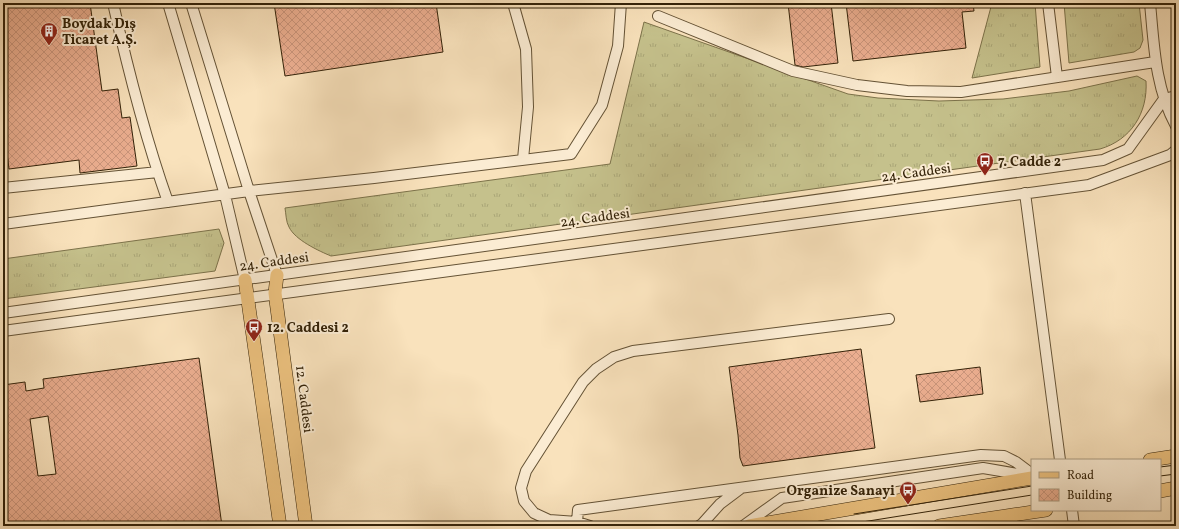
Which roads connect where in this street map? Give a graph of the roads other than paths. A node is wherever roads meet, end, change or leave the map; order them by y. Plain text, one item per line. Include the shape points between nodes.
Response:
1 (114, 3) edge
2 (168, 3) edge
3 (191, 3) edge
4 (513, 3) edge
5 (621, 3) edge
6 (1048, 3) edge
7 (1150, 3) edge
8 (658, 16) dead end
9 (1155, 62) junction
10 (1056, 77) junction
11 (1176, 96) edge
12 (1164, 99) junction
13 (1176, 126) edge
14 (1176, 150) edge
15 (523, 160) junction
16 (158, 172) junction
17 (3, 188) edge
18 (249, 191) junction
19 (1025, 193) junction
20 (225, 195) junction
21 (168, 202) junction
22 (3, 224) edge
23 (277, 275) junction
24 (245, 280) junction
25 (275, 294) junction
26 (248, 298) junction
27 (3, 312) edge
28 (889, 319) dead end
29 (3, 331) edge
30 (1176, 456) edge
31 (1060, 459) edge
32 (1156, 459) edge
33 (1031, 475) edge
34 (1031, 476) edge
35 (1031, 476) edge
36 (742, 488) junction
37 (1176, 488) edge
38 (1161, 491) edge
39 (1039, 511) edge
40 (1072, 511) edge
41 (578, 524) edge
42 (280, 526) edge
43 (306, 526) edge
44 (590, 526) edge
45 (699, 526) edge
46 (743, 526) edge
47 (749, 526) edge
48 (939, 526) edge
49 (1074, 526) edge

1 - 16 street via 128,70
2 - 20 street
3 - 18 street
4 - 15 street via 526,49 528,107
5 - 15 street via 618,46 602,104 571,154
6 - 10 street
7 - 9 street
8 - 10 street via 793,71 880,88 961,92
9 - 10 street
9 - 12 street
11 - 12 street
12 - 13 street
12 - 23 street, 24. Caddesi via 1128,149 1103,160
14 - 19 street via 1170,155 1089,185
15 - 18 street
16 - 17 street
16 - 21 street
18 - 20 street
18 - 23 street
19 - 25 street
19 - 31 street
20 - 21 street
20 - 24 street
21 - 22 street
23 - 24 street, 24. Caddesi
23 - 25 main road, 12. Caddesi
24 - 26 main road
24 - 27 street, 24. Caddesi
25 - 26 street
25 - 43 main road, 12. Caddesi
26 - 29 street
26 - 42 main road
28 - 41 street via 633,351 614,357 583,382 526,471 521,488 524,501 534,513 549,520
30 - 32 main road
33 - 36 street via 1016,462 1004,456 981,455
34 - 46 street via 983,468 782,498
35 - 47 main road
36 - 41 street via 578,510
36 - 45 street via 720,504
37 - 38 main road
39 - 48 main road
40 - 49 street
41 - 44 street

